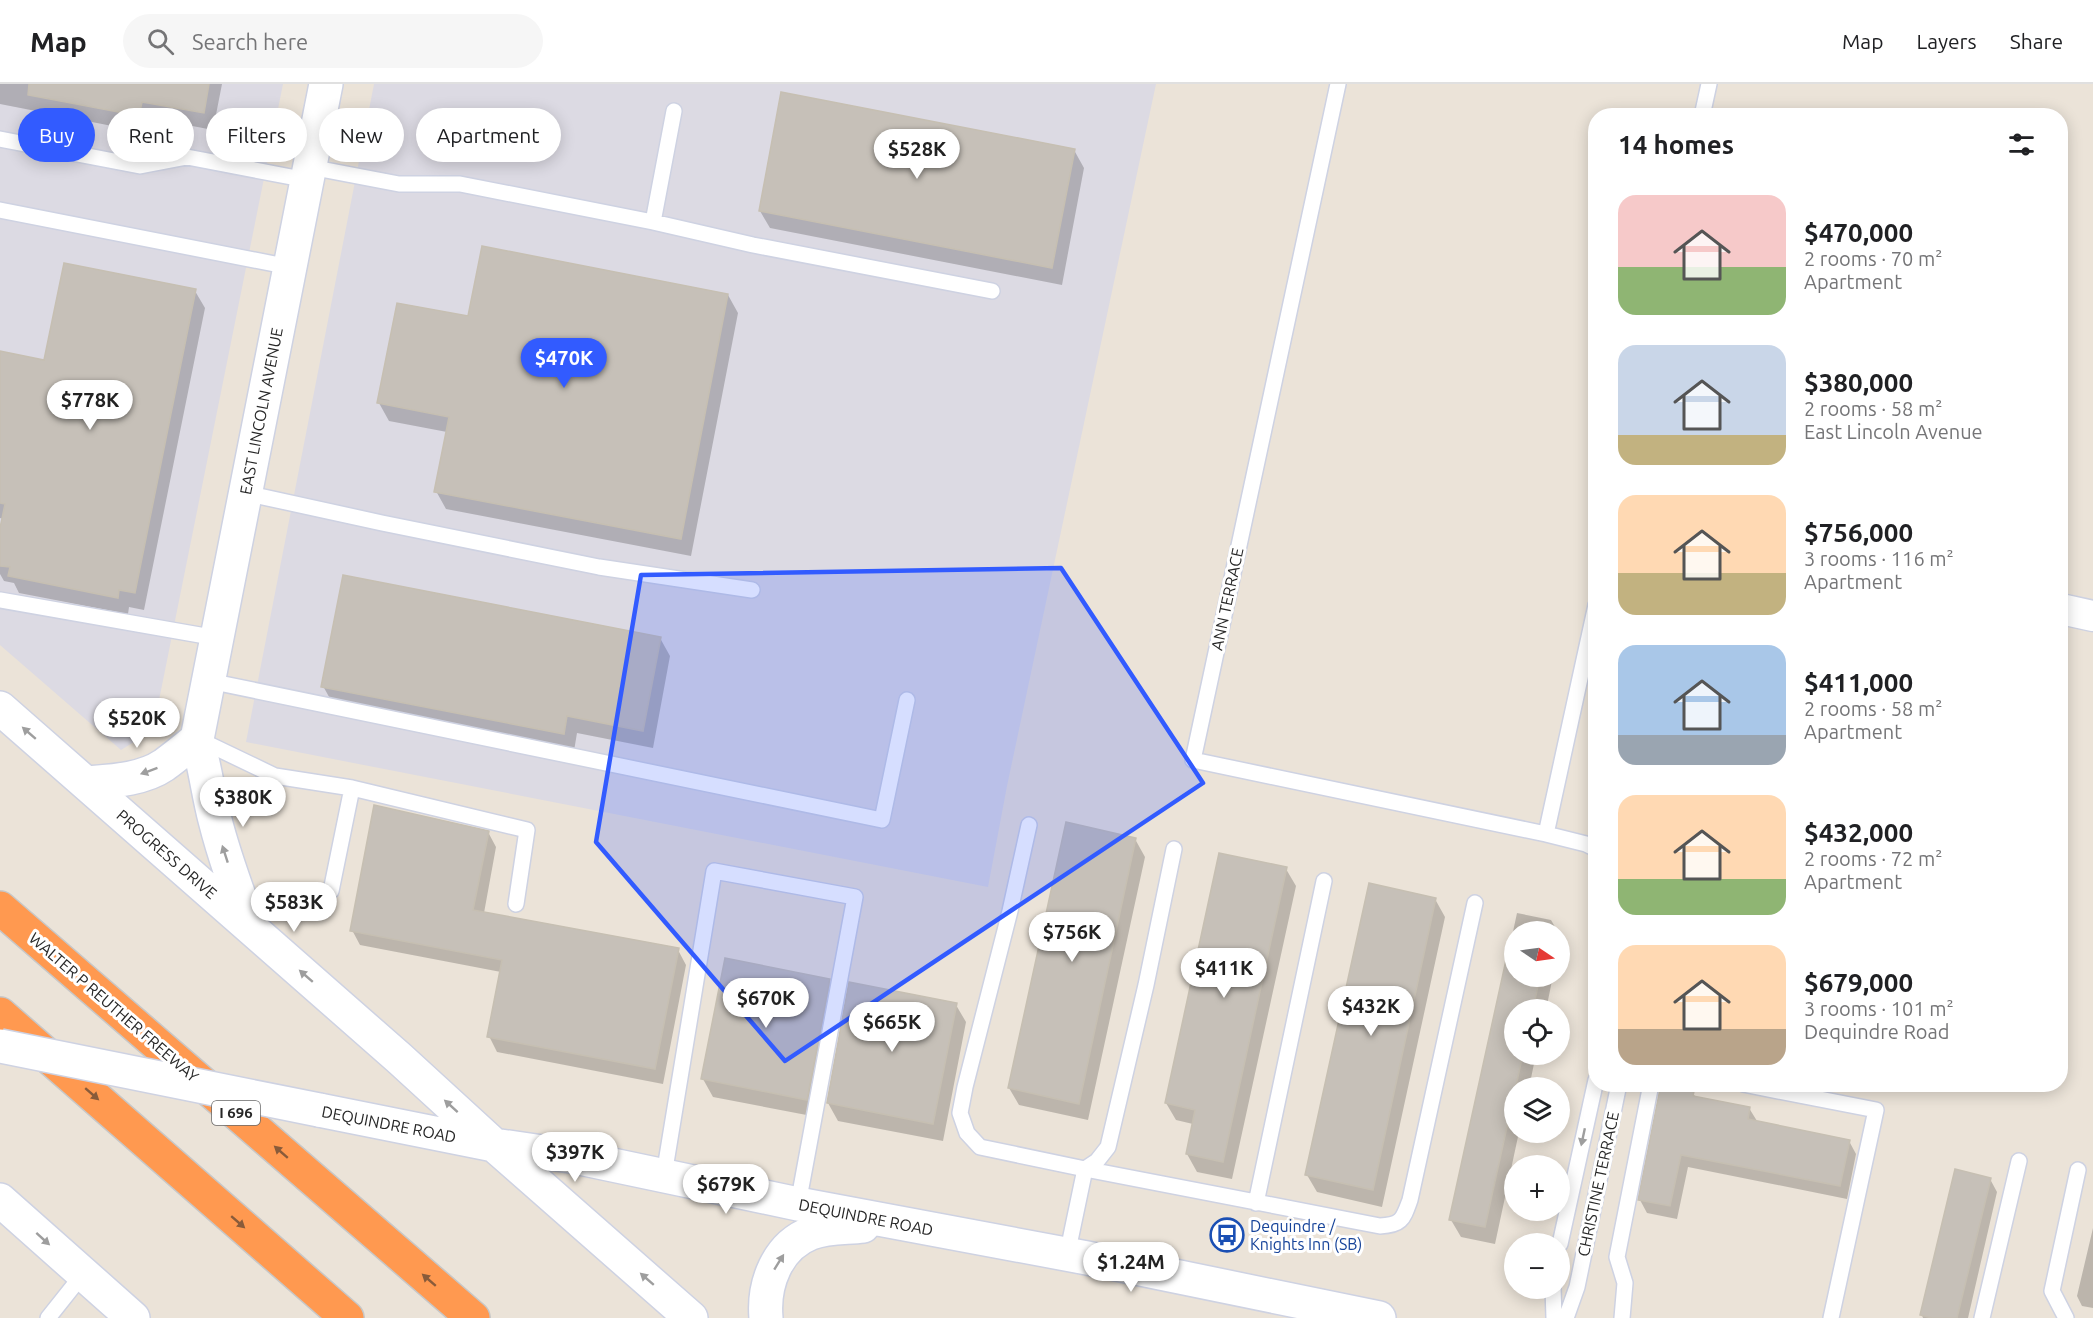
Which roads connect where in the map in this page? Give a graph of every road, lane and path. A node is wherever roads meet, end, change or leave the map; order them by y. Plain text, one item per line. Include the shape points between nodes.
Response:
1 (326, 84) edge
2 (1338, 84) edge
3 (1709, 84) edge
4 (1704, 108) edge
5 (674, 111) dead end
6 (0, 139) edge
7 (309, 174) junction
8 (0, 210) edge
9 (653, 222) junction
10 (290, 267) junction
11 (992, 291) dead end
12 (245, 493) junction
13 (752, 590) dead end
14 (0, 600) edge
15 (2068, 611) edge
16 (2093, 616) edge
17 (217, 638) junction
18 (1588, 642) edge
19 (209, 681) junction
20 (907, 699) dead end
21 (0, 708) edge
22 (197, 739) junction
23 (86, 783) junction
24 (352, 788) junction
25 (1029, 825) dead end
26 (1546, 834) junction
27 (1588, 845) edge
28 (1174, 849) dead end
29 (1324, 881) dead end
30 (331, 891) dead end
31 (1475, 903) dead end
32 (516, 904) dead end
33 (0, 908) edge
34 (251, 929) junction
35 (0, 1014) edge
36 (0, 1046) edge
37 (1593, 1092) edge
38 (1617, 1092) edge
39 (1649, 1092) edge
40 (1784, 1092) edge
41 (495, 1145) junction
42 (2019, 1161) dead end
43 (1085, 1169) junction
44 (2079, 1170) dead end
45 (664, 1175) junction
46 (0, 1200) edge
47 (1256, 1203) junction
48 (798, 1204) junction
49 (891, 1222) junction
50 (1562, 1233) edge
51 (1067, 1255) junction
52 (83, 1274) junction
53 (1553, 1299) edge
54 (1363, 1317) edge
55 (48, 1318) edge
56 (133, 1318) edge
57 (347, 1318) edge
58 (473, 1318) edge
59 (691, 1318) edge
60 (766, 1318) edge
61 (1554, 1318) edge
62 (1566, 1318) edge
63 (1622, 1318) edge
64 (1831, 1318) edge
65 (1983, 1318) edge
66 (2067, 1318) edge

1 - 7 main road, EAST LINCOLN AVENUE
2 - 26 lane, ANN TERRACE via 1193,760
3 - 4 lane
5 - 9 lane
6 - 7 lane via 140,166 187,157
7 - 9 lane via 399,184 460,184
7 - 10 main road, EAST LINCOLN AVENUE
8 - 10 lane
9 - 11 lane
10 - 12 main road, EAST LINCOLN AVENUE
12 - 13 lane via 599,567
12 - 17 main road, EAST LINCOLN AVENUE
14 - 17 lane
15 - 16 street
17 - 19 main road, EAST LINCOLN AVENUE
18 - 26 lane
19 - 20 lane via 882,820
19 - 22 main road, EAST LINCOLN AVENUE
23 -> 21 main road, PROGRESS DRIVE
22 -> 23 main road via 162,767 117,781
22 - 24 lane via 275,776
34 -> 22 main road, EAST LINCOLN AVENUE via 220,841
23 - 34 main road, PROGRESS DRIVE
24 - 30 lane
24 - 32 lane via 527,830
25 - 43 lane via 960,1113 967,1132 980,1146
26 - 27 lane
28 - 43 lane via 1108,1147
29 - 47 lane
31 - 47 lane via 1404,1218 1394,1225 1380,1226
58 -> 33 highway, WALTER P REUTHER FREEWAY / I 696
41 -> 34 main road, PROGRESS DRIVE
35 -> 57 highway
36 - 41 main road, DEQUINDRE ROAD, bridge
37 -> 50 lane, CHRISTINE TERRACE
38 - 62 lane, CHRISTINE TERRACE via 1577,1287
39 - 63 lane via 1617,1257 1624,1283
40 - 64 lane via 1876,1110
41 - 45 main road, DEQUINDRE ROAD
59 -> 41 main road, PROGRESS DRIVE
42 - 65 lane
43 - 47 lane
43 - 51 lane
44 - 66 lane via 2052,1291
45 - 48 main road, DEQUINDRE ROAD
45 - 48 lane via 714,871 855,897
46 -> 52 main road
48 - 49 main road, DEQUINDRE ROAD
49 - 51 main road, DEQUINDRE ROAD
60 -> 49 main road via 770,1277 798,1240 813,1232
51 - 54 main road, DEQUINDRE ROAD
52 - 55 lane
52 - 56 main road
53 - 61 lane

